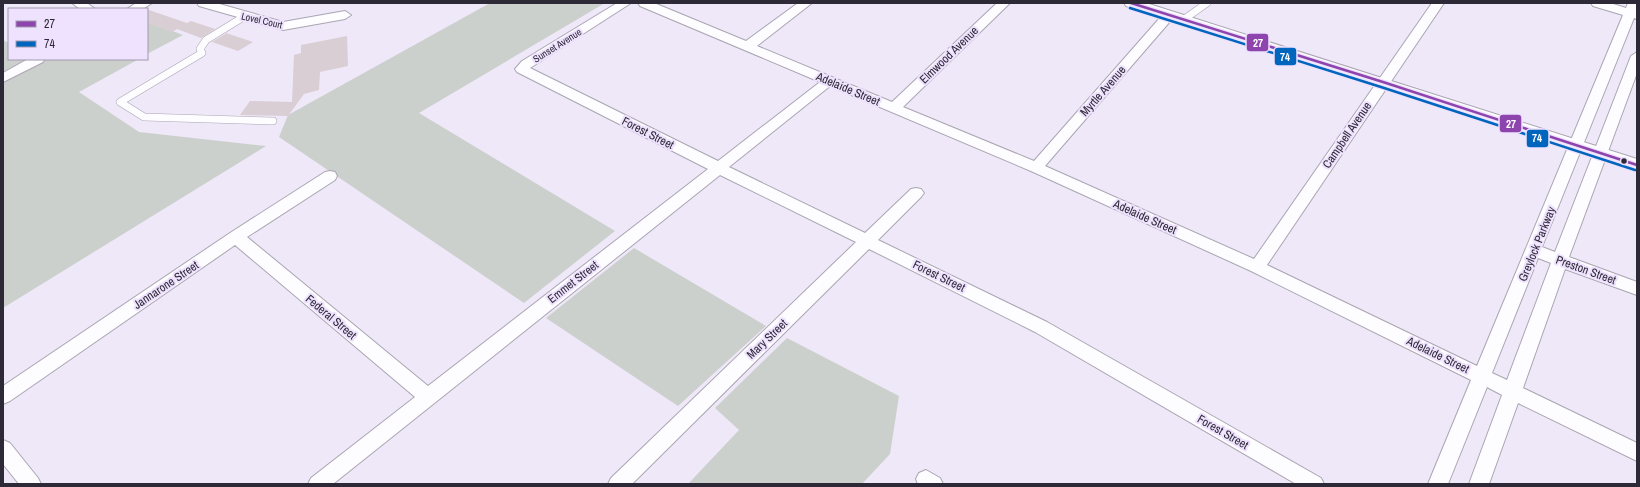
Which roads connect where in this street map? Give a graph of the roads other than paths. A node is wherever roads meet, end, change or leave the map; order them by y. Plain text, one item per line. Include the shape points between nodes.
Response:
1 (78, 3) edge
2 (146, 3) edge
3 (203, 3) edge
4 (625, 3) edge
5 (644, 3) edge
6 (806, 3) edge
7 (1004, 3) edge
8 (1131, 3) edge
9 (1207, 3) edge
10 (1438, 3) edge
11 (1596, 3) edge
12 (87, 8) edge
13 (135, 8) edge
14 (1634, 11) edge
15 (345, 15) dead end
16 (246, 16) junction
17 (1176, 17) junction
18 (748, 46) junction
19 (1637, 56) edge
20 (36, 60) edge
21 (3, 78) edge
22 (829, 81) junction
23 (1383, 82) junction
24 (555, 87) joint
25 (894, 108) junction
26 (273, 121) dead end
27 (1577, 146) junction
28 (1599, 153) junction
29 (1637, 165) edge
30 (719, 168) junction
31 (1036, 168) junction
32 (330, 176) dead end
33 (916, 193) dead end
34 (236, 237) junction
35 (868, 240) junction
36 (1534, 250) junction
37 (1561, 261) junction
38 (1257, 267) junction
39 (1637, 289) edge
40 (1482, 377) junction
41 (1513, 392) junction
42 (3, 396) edge
43 (427, 396) junction
44 (3, 449) edge
45 (1637, 452) edge
46 (31, 484) edge
47 (318, 484) edge
48 (618, 484) edge
49 (1314, 484) edge
50 (1438, 484) edge
51 (1479, 484) edge

1 - 12 street
2 - 13 street
3 - 16 street, Lovel Court
4 - 24 street, Sunset Avenue via 522,69
5 - 18 street, Adelaide Street
6 - 18 street
7 - 25 street, Elmwood Avenue
8 - 17 street
9 - 17 lane
10 - 23 street, Campbell Avenue
11 - 14 street
14 - 27 street, Greylock Parkway
15 - 16 street, Lovel Court via 283,26
16 - 26 lane via 206,40 200,49 202,53 120,102 144,117
17 - 23 street
17 - 31 street, Myrtle Avenue
18 - 22 street, Adelaide Street
19 - 28 street
20 - 21 street
22 - 25 street, Adelaide Street
22 - 30 street, Emmet Street
23 - 27 street
23 - 38 street, Campbell Avenue
24 - 30 street, Forest Street
25 - 31 street, Adelaide Street
27 - 28 street
27 - 36 street, Greylock Parkway
28 - 29 street
28 - 37 street
30 - 35 street, Forest Street
30 - 43 street, Emmet Street
31 - 38 street, Adelaide Street
32 - 34 street, Jannarone Street
33 - 35 street, Mary Street
34 - 42 street, Jannarone Street
34 - 43 street, Federal Street
35 - 48 street, Mary Street
35 - 49 street, Forest Street via 1041,327
36 - 37 street, Preston Street
36 - 40 street, Greylock Parkway
37 - 39 street, Preston Street
37 - 41 street
38 - 40 street, Adelaide Street
40 - 41 street, Adelaide Street
40 - 50 street, Greylock Parkway
41 - 45 street, Adelaide Street
41 - 51 street
43 - 47 street, Emmet Street
44 - 46 street

